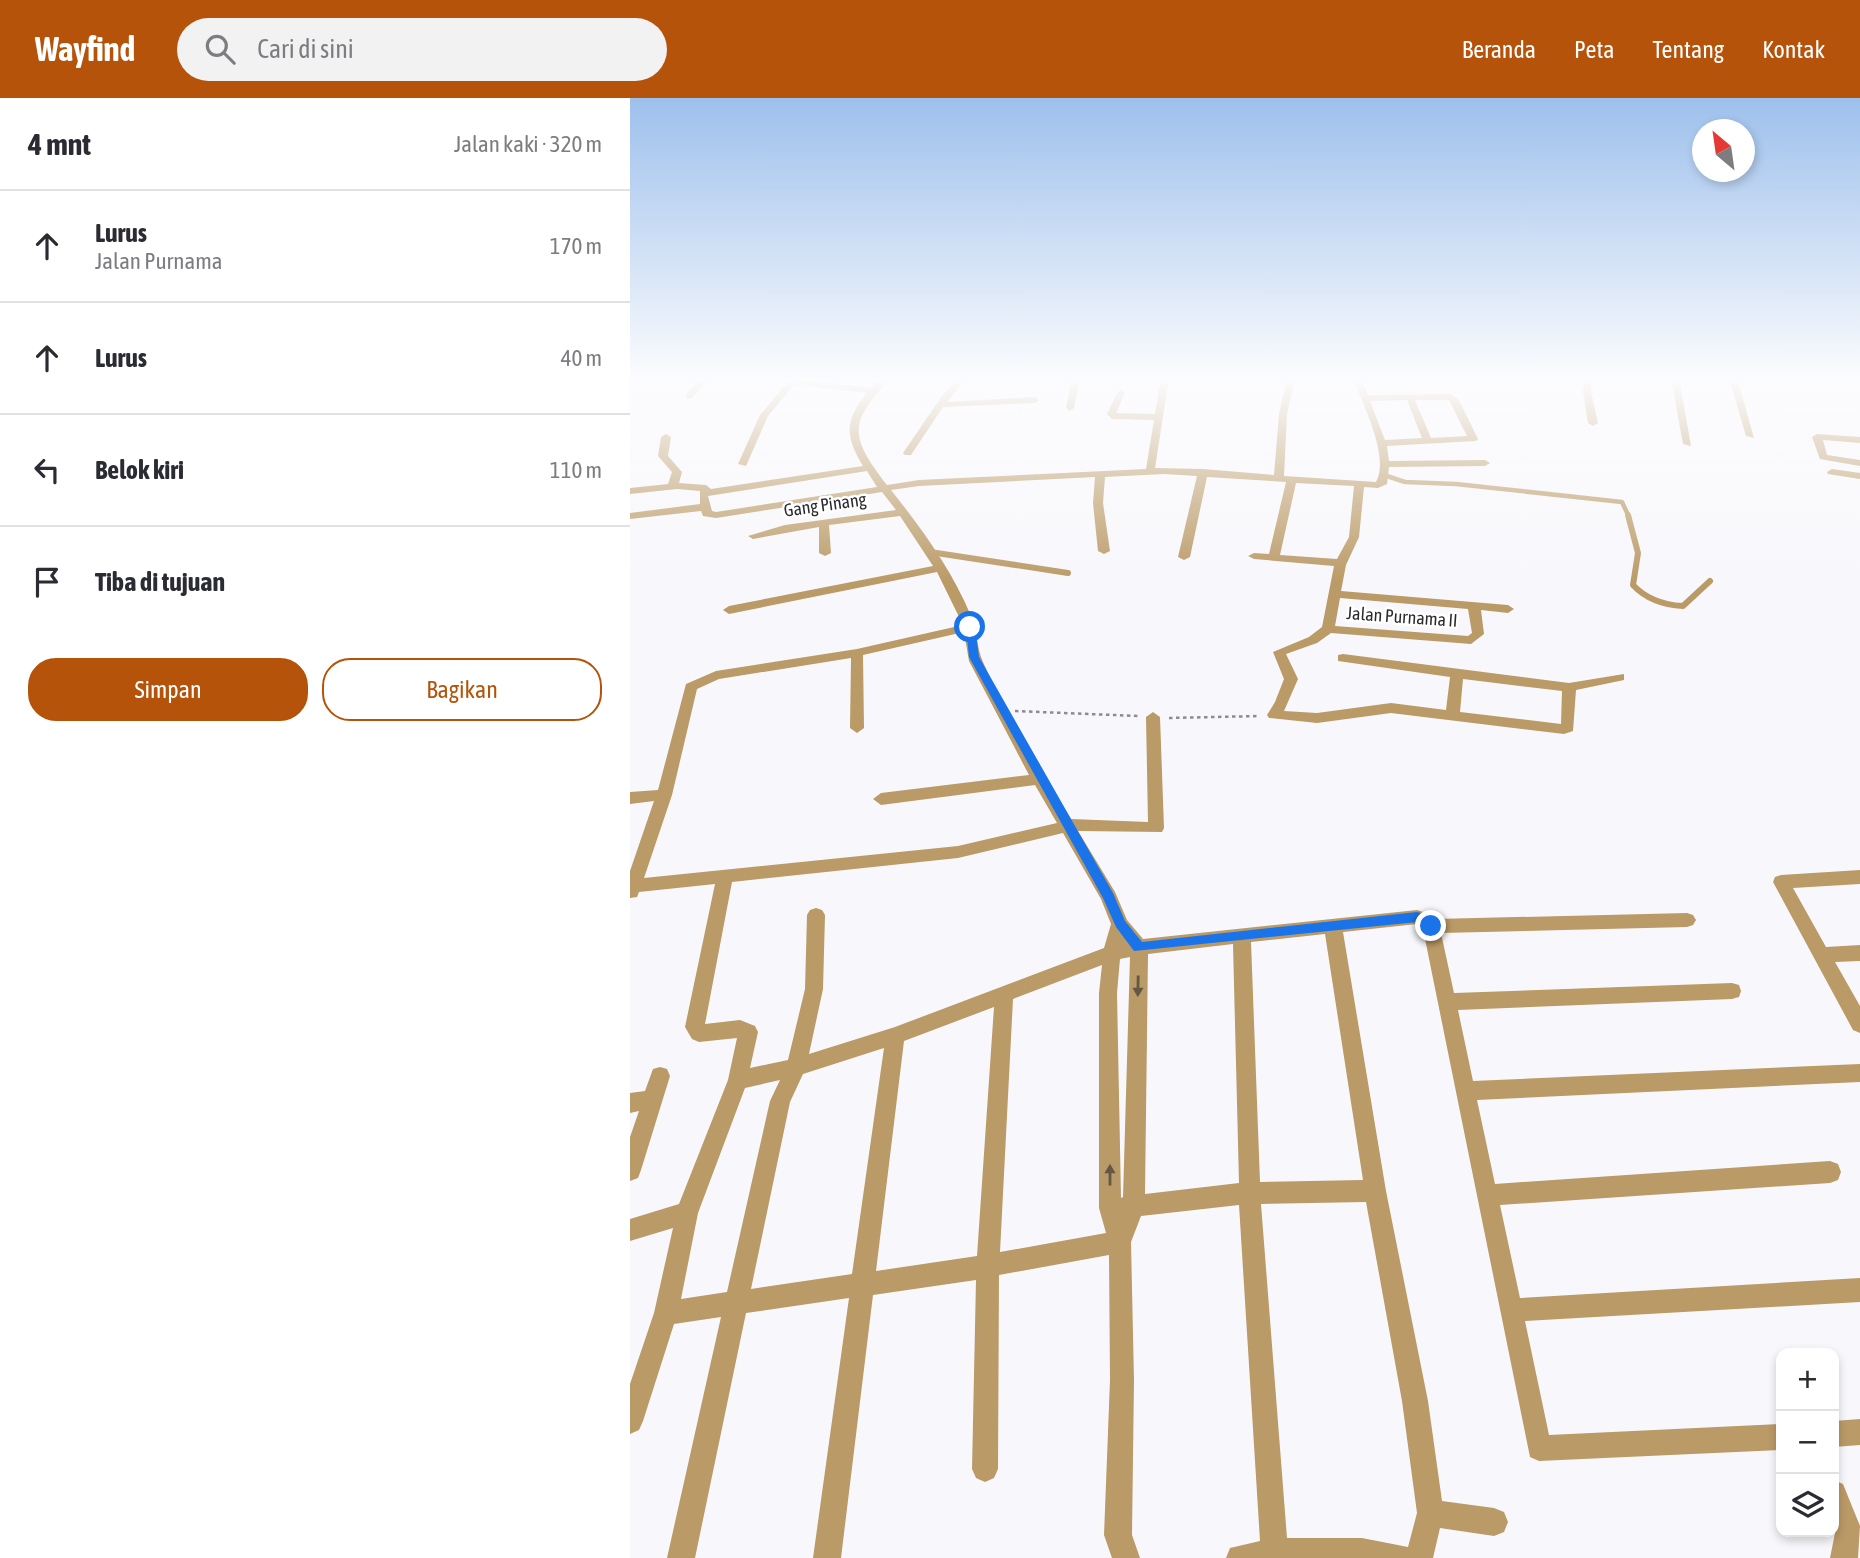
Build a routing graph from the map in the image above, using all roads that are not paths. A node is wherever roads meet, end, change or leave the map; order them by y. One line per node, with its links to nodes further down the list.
1 (665, 446): 23 (street)
2 (751, 446): 12 (street)
3 (861, 446): 13 (street)
4 (913, 446): 9 (street)
5 (1155, 446): 15 (street)
6 (1281, 446): 20 (street)
7 (1381, 446): 14 (street)
8 (1820, 446): 11 (street)
9 (908, 453)
10 (1485, 463): 14 (street)
11 (1860, 463)
12 (743, 464)
13 (869, 468): 24 (street); 26 (street)
14 (1383, 470): 22 (street); 41 (lane)
15 (1150, 472): 16 (street); 18 (street)
16 (1203, 472): 20 (street); 36 (street)
17 (1832, 472): 19 (street)
18 (1100, 475): 24 (street); 33 (street)
19 (1860, 476)
20 (1279, 479): 21 (street)
21 (1292, 480): 22 (street); 37 (street)
22 (1359, 484): 38 (street, Jalan Purnama II)
23 (674, 487): 25 (street); 26 (street)
24 (884, 488): 27 (street); 28 (street)
25 (630, 491)
26 (706, 493): 27 (street)
27 (705, 508): 29 (street)
28 (903, 512): 30 (street, Gang Pinang); 32 (street)
29 (630, 516)
30 (824, 524): 31 (street, Gang Pinang); 34 (street)
31 (753, 536)
32 (930, 551): 39 (street); 40 (lane)
33 (1104, 551)
34 (825, 553)
35 (1254, 556): 37 (street)
36 (1184, 557)
37 (1274, 557): 38 (street)
38 (1341, 563): 42 (street, Jalan Purnama II)
39 (939, 568): 45 (street); 46 (street)
40 (1068, 573)
41 (1710, 581)
42 (1335, 594): 43 (street, Jalan Purnama II); 47 (street, Jalan Purnama II)
43 (1474, 606): 44 (street, Jalan Purnama II); 47 (street, Jalan Purnama II)
44 (1508, 609)
45 (729, 610)
46 (970, 627): 48 (street); 56 (street)
47 (1328, 629): 53 (street)
48 (857, 653): 55 (street); 57 (street)
49 (1343, 658): 50 (street)
50 (1457, 674): 52 (street); 53 (street)
51 (1619, 677): 52 (street)
52 (1569, 687): 53 (street)
53 (1453, 714)
54 (1153, 717): 60 (street)
55 (857, 728)
56 (1040, 779): 59 (street); 60 (street)
57 (664, 795): 58 (street); 63 (street)
58 (630, 798)
59 (881, 799)
60 (1066, 825): 61 (street); 66 (street)
61 (725, 876): 63 (street); 82 (street)
62 (1860, 877): 73 (street)
63 (632, 890)
64 (816, 915): 79 (street)
65 (1686, 920): 67 (street)
66 (1120, 924): 70 (street); 71 (street)
67 (1431, 926): 68 (street); 76 (street)
68 (1332, 927): 69 (street); 88 (street)
69 (1242, 937): 70 (street); 89 (street)
70 (1139, 947): 71 (street); 91 (street, one-way to 91)
71 (1112, 953): 75 (street); 92 (street, one-way to 71)
72 (1860, 953): 73 (street)
73 (1820, 955): 77 (street)
74 (1732, 990): 76 (street)
75 (1004, 995): 78 (street); 96 (street)
76 (1446, 1002): 83 (street)
77 (1860, 1024)
78 (895, 1036): 79 (street); 97 (street)
79 (796, 1068): 82 (street); 99 (street)
80 (1860, 1073): 83 (street)
81 (660, 1076): 84 (street)
82 (738, 1080): 93 (street)
83 (1464, 1091): 90 (street)
84 (653, 1099): 85 (street); 86 (street)
85 (630, 1103)
86 (630, 1170)
87 (1830, 1172): 90 (street)
88 (1375, 1191): 89 (street); 108 (street)
89 (1250, 1192): 91 (street); 110 (street)
90 (1486, 1195): 100 (street)
91 (1134, 1206): 92 (street); 95 (street)
92 (1111, 1209): 95 (street)
93 (687, 1213): 94 (street); 101 (street)
94 (630, 1230)
95 (1120, 1242): 96 (street); 113 (street)
96 (988, 1266): 97 (street); 106 (street)
97 (862, 1285): 99 (street); 112 (street)
98 (1860, 1290): 100 (street)
99 (736, 1302): 101 (street); 111 (street)
100 (1510, 1310): 105 (street)
101 (666, 1313): 102 (street)
102 (630, 1421)
103 (1860, 1432): 104 (street)
104 (1839, 1434)
105 (1776, 1437)
106 (985, 1469)
107 (1839, 1506): 117 (street)
108 (1430, 1513): 109 (street); 116 (street)
109 (1494, 1522)
110 (1274, 1552): 114 (street); 115 (street)
111 (681, 1558)
112 (827, 1558)
113 (1126, 1558)
114 (1240, 1558)
115 (1402, 1558)
116 (1419, 1558)
117 (1844, 1558)

